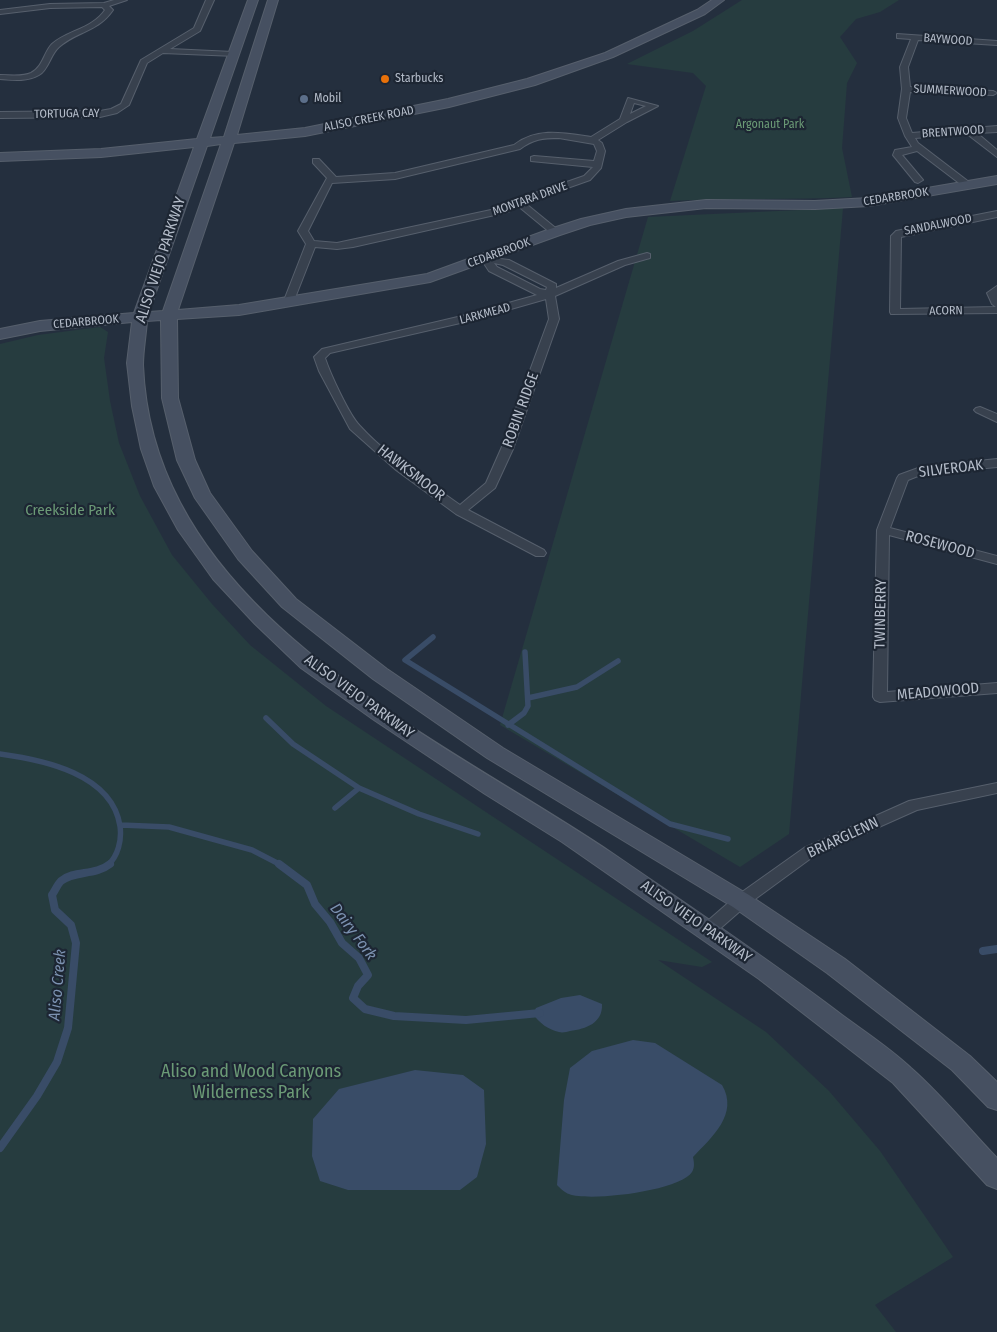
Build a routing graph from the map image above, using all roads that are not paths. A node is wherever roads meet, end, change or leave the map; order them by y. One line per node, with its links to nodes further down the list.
1 (123, 0): 6 (street)
2 (210, 0): 12 (street, TORTUGA CAY)
3 (253, 0): 8 (main road, ALISO VIEJO PARKWAY)
4 (273, 0): 14 (main road, ALISO VIEJO PARKWAY)
5 (718, 0): 23 (main road, ALISO CREEK ROAD)
6 (104, 6): 7 (street); 15 (street)
7 (0, 12)
8 (241, 33): 13 (main road, ALISO VIEJO PARKWAY); 14 (main road)
9 (900, 36): 10 (street, BAYWOOD)
10 (915, 37): 11 (street, BAYWOOD); 16 (street)
11 (997, 43)
12 (161, 51): 13 (street); 18 (street, TORTUGA CAY)
13 (233, 54): 25 (main road, ALISO VIEJO PARKWAY)
14 (250, 69): 23 (main road, ALISO VIEJO PARKWAY)
15 (0, 77)
16 (906, 89): 17 (street, SUMMERWOOD); 22 (street)
17 (993, 93)
18 (0, 115)
19 (624, 120): 24 (street)
20 (997, 129): 21 (street, BRENTWOOD)
21 (969, 131): 22 (street, BRENTWOOD); 27 (street)
22 (909, 136): 26 (street)
23 (229, 140): 25 (main road, ALISO CREEK ROAD); 50 (main road, ALISO VIEJO PARKWAY)
24 (592, 140): 31 (street); 32 (street)
25 (201, 143): 28 (main road, ALISO CREEK ROAD); 51 (main road, ALISO VIEJO PARKWAY)
26 (920, 148): 33 (street); 35 (street)
27 (997, 154)
28 (0, 157)
29 (534, 159): 31 (street)
30 (316, 161): 32 (street)
31 (598, 164): 36 (street, MONTARA DRIVE)
32 (333, 180): 39 (street)
33 (918, 180)
34 (997, 180): 35 (main road, CEDARBROOK)
35 (966, 184): 38 (main road, CEDARBROOK)
36 (518, 202): 38 (street); 39 (street, MONTARA DRIVE)
37 (997, 214): 49 (street, SANDALWOOD)
38 (555, 232): 41 (main road, CEDARBROOK)
39 (311, 244): 46 (street)
40 (646, 256): 45 (street, LARKMEAD)
41 (486, 259): 42 (street, ROBIN RIDGE); 43 (street); 46 (main road, CEDARBROOK)
42 (539, 279): 43 (street); 45 (street, ROBIN RIDGE)
43 (524, 286): 45 (street)
44 (997, 289): 47 (street)
45 (550, 294): 53 (street, LARKMEAD); 57 (street, ROBIN RIDGE)
46 (288, 303): 50 (main road, CEDARBROOK)
47 (997, 304)
48 (997, 310): 49 (street, ACORN)
49 (895, 312)
50 (168, 315): 51 (main road, CEDARBROOK); 64 (main road, ALISO VIEJO PARKWAY)
51 (140, 317): 52 (main road, CEDARBROOK); 65 (main road, ALISO VIEJO PARKWAY)
52 (0, 334)
53 (319, 357): 57 (street, HAWKSMOOR)
54 (980, 410): 55 (street)
55 (997, 419)
56 (997, 463): 58 (street, SILVEROAK)
57 (460, 511): 59 (street, HAWKSMOOR)
58 (883, 530): 60 (street, ROSEWOOD); 62 (street, TWINBERRY)
59 (540, 553)
60 (997, 560)
61 (997, 688): 62 (street, MEADOWOOD)
62 (880, 697)
63 (997, 788): 64 (street, BRIARGLENN)
64 (741, 901): 65 (street, BRIARGLENN); 66 (main road, ALISO VIEJO PARKWAY)
65 (709, 930): 67 (main road, ALISO VIEJO PARKWAY)
66 (997, 1099)
67 (997, 1177)

